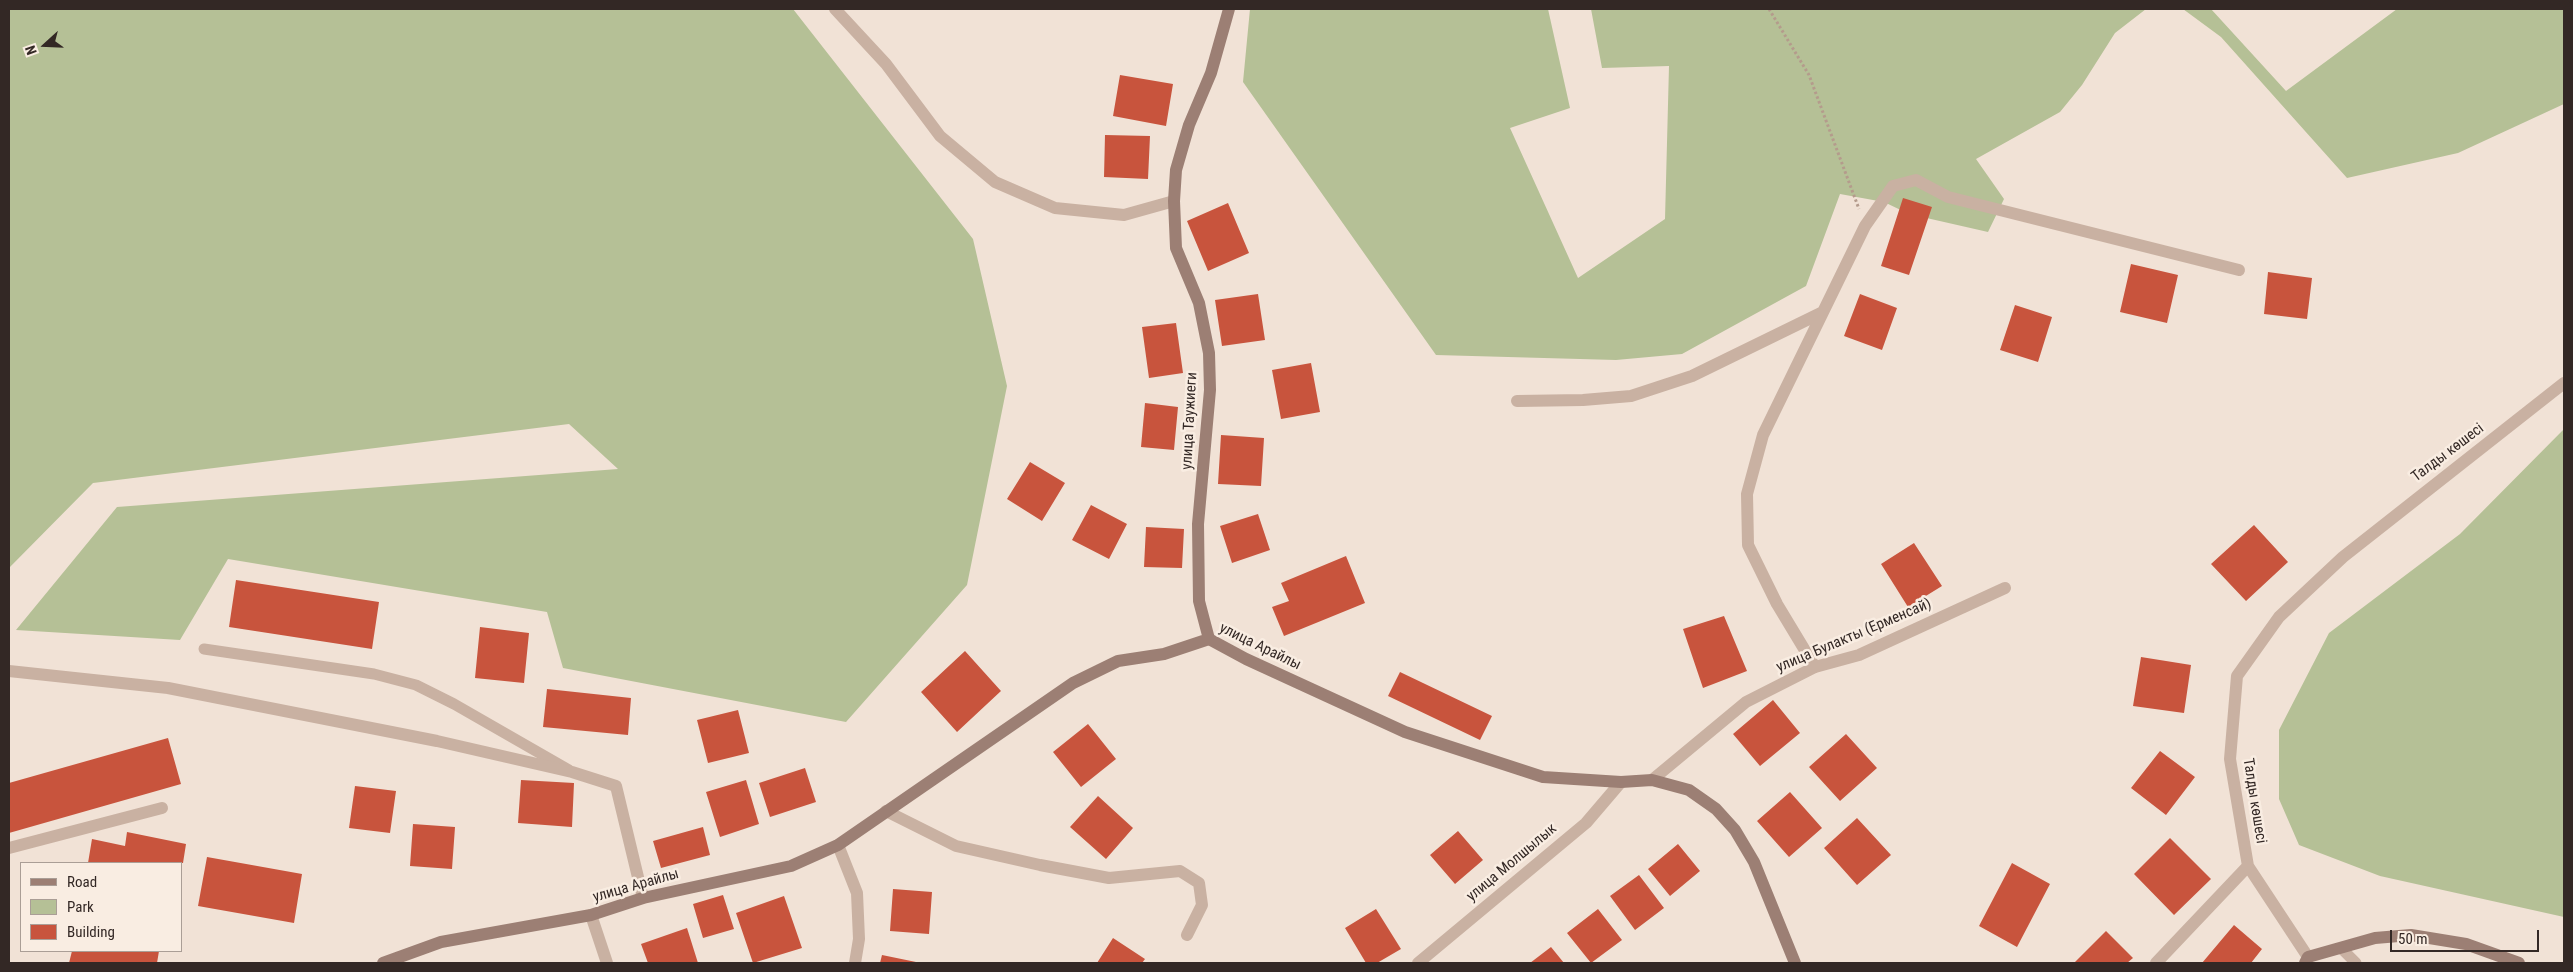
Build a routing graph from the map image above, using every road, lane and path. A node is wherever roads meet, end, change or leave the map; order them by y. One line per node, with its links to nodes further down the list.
1 (835, 9): 4 (street)
2 (1229, 9): 4 (street, улица Таужиеги)
3 (1769, 9): 5 (path)
4 (1174, 201): 11 (street, улица Таужиеги)
5 (1865, 226): 6 (street); 7 (street)
6 (2239, 270)
7 (1821, 313): 9 (street); 13 (street)
8 (2564, 384): 22 (street, Талды көшесі)
9 (1517, 401)
10 (2005, 588): 13 (street, улица Булакты (Ерменсай))
11 (1209, 639): 17 (street, улица Арайлы); 19 (street, улица Арайлы)
12 (204, 649): 15 (lane)
13 (1815, 667): 16 (street, улица Булакты (Ерменсай))
14 (9, 671): 15 (street)
15 (572, 772): 23 (street)
16 (1652, 780): 17 (street, улица Арайлы); 32 (street, улица Арайлы)
17 (1621, 782): 31 (street, улица Молшылык)
18 (162, 808): 21 (street)
19 (886, 811): 20 (street, улица Арайлы); 25 (street)
20 (838, 845): 23 (street, улица Арайлы); 30 (street)
21 (9, 848)
22 (2248, 866): 27 (street, Талды көшесі); 33 (street)
23 (643, 898): 24 (street, улица Арайлы)
24 (592, 915): 28 (street, улица Арайлы); 29 (street)
25 (1187, 935)
26 (2342, 949): 27 (street, Талды көшесі); 34 (lane); 35 (street, Талды көшесі)
27 (2307, 960)
28 (383, 963)
29 (607, 963)
30 (855, 963)
31 (1418, 963)
32 (1795, 963)
33 (2156, 963)
34 (2356, 963)
35 (2519, 963)

